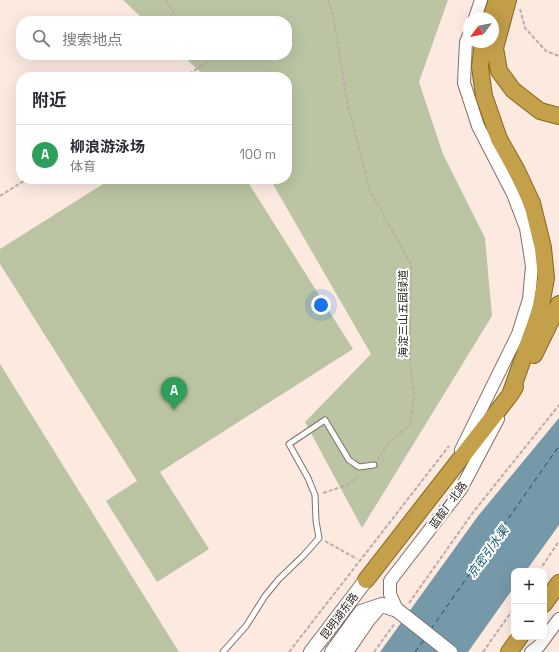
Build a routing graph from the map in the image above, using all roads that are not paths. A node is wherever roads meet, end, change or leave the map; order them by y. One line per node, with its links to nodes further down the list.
1 (481, 0): 4 (street)
2 (497, 0): 5 (highway)
3 (514, 2): 8 (highway)
4 (477, 12)
5 (493, 12)
6 (466, 48): 12 (street)
7 (482, 48): 10 (highway)
8 (559, 116)
9 (559, 304): 10 (highway, 蓝靛厂北路)
10 (510, 395): 12 (highway, 蓝靛厂北路); 17 (street, 蓝靛厂北路)
11 (374, 464): 20 (lane)
12 (448, 476): 13 (highway, 蓝靛厂北路)
13 (366, 580): 21 (main road, 昆明湖东路)
14 (559, 583): 15 (highway)
15 (547, 600)
16 (382, 605): 17 (main road); 22 (main road, 昆明湖东路); 23 (street)
17 (396, 616): 24 (main road, bridge)
18 (559, 619): 26 (street)
19 (518, 640): 25 (highway)
20 (223, 652)
21 (311, 652)
22 (332, 652)
23 (347, 652)
24 (450, 652)
25 (509, 652)
26 (531, 652)

